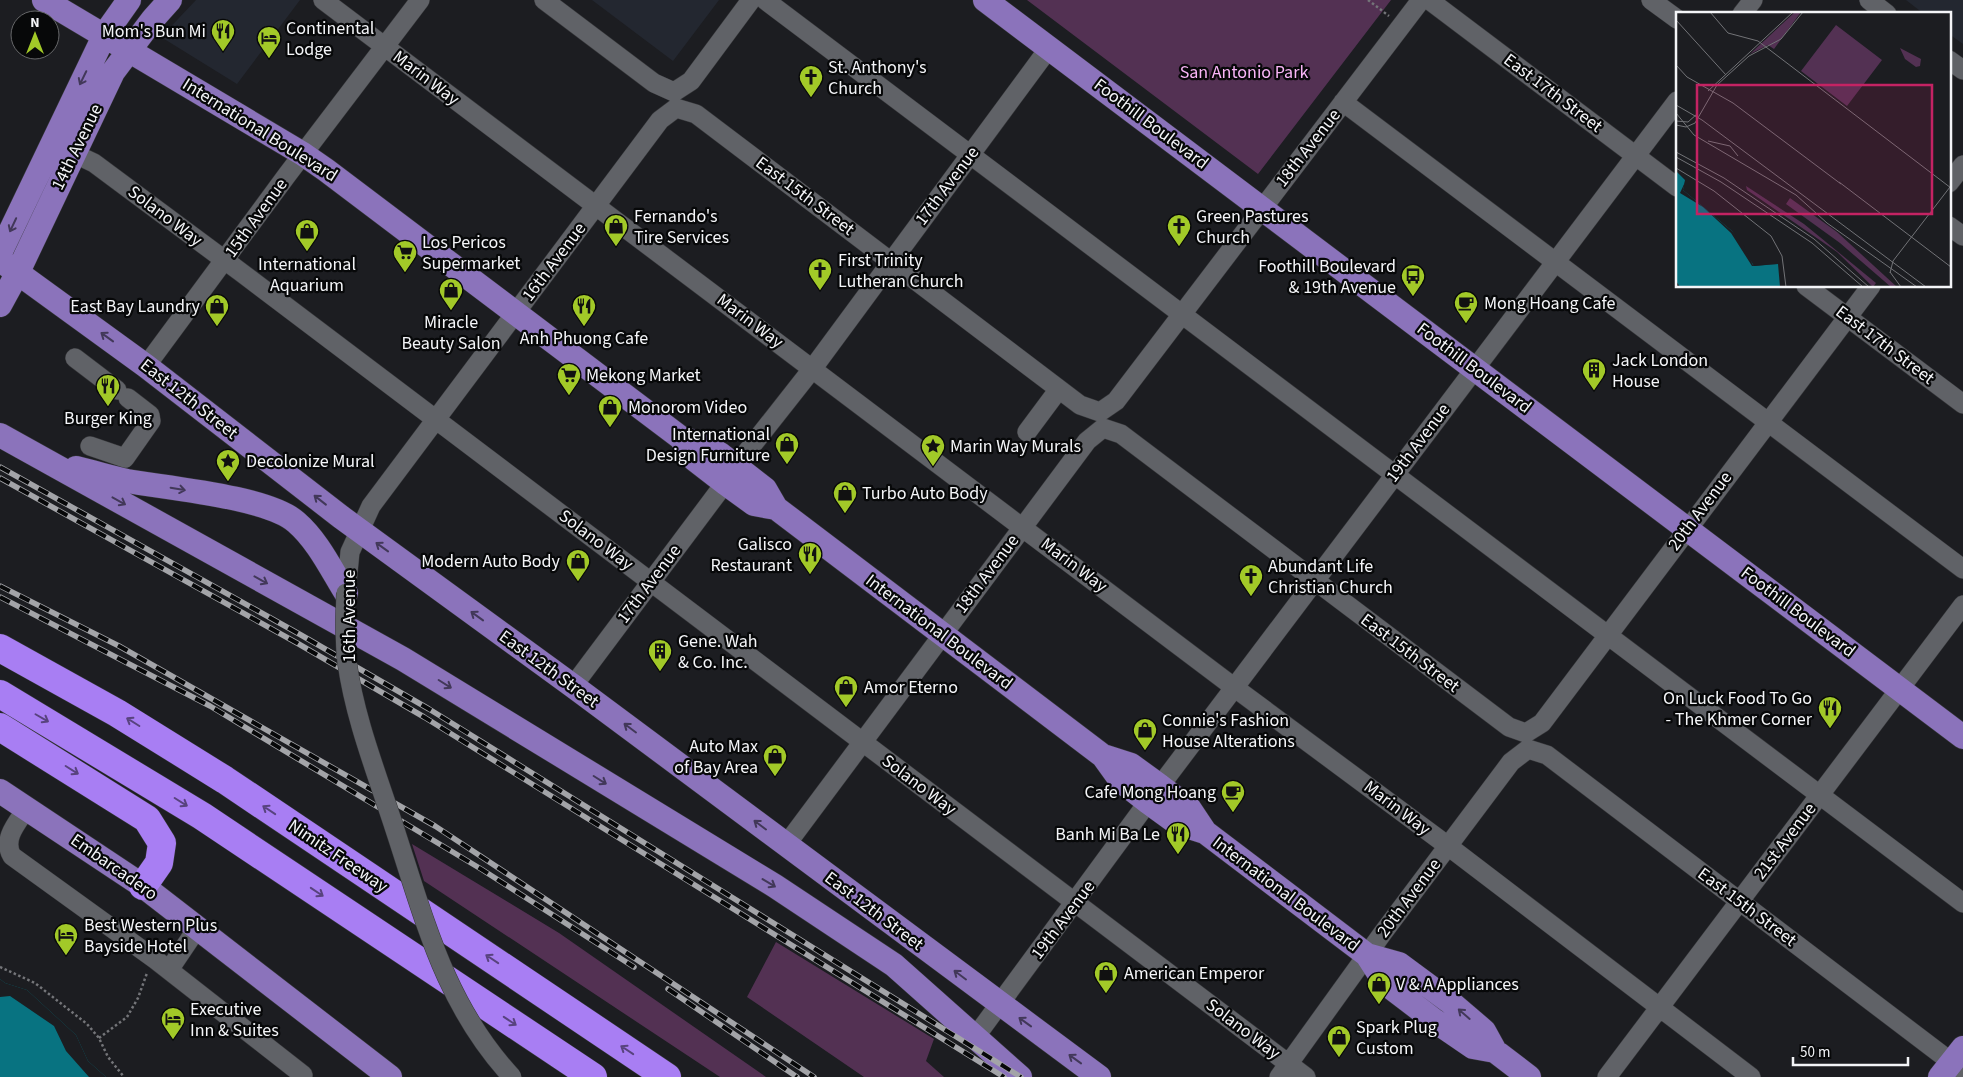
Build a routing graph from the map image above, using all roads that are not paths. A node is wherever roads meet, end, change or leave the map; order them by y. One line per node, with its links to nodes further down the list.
1 (44, 0): 18 (main road, International Boulevard)
2 (129, 0): 18 (main road, 14th Avenue)
3 (170, 0): 21 (main road, 14th Avenue)
4 (323, 0): 19 (street, Marin Way)
5 (420, 0): 19 (street, 15th Avenue)
6 (544, 0): 24 (street, East 15th Street)
7 (751, 0): 24 (street, 16th Avenue)
8 (765, 0): 29 (street)
9 (985, 0): 20 (main road, Foothill Boulevard)
10 (1421, 0): 25 (street, 18th Avenue)
11 (1429, 0): 30 (street, East 17th Street)
12 (1651, 0): 17 (street)
13 (1753, 0): 15 (street)
14 (1869, 0): 16 (street)
15 (1744, 12)
16 (1885, 12)
17 (1676, 18)
18 (104, 34): 21 (main road, International Boulevard); 38 (main road, 14th Avenue, one-way to 38)
19 (385, 47): 28 (street, 15th Avenue); 34 (street, Marin Way)
20 (1049, 48): 29 (street, 17th Avenue); 35 (main road, Foothill Boulevard)
21 (129, 50): 27 (main road, 14th Avenue); 28 (main road, International Boulevard)
22 (1950, 61): 23 (street)
23 (1963, 70)
24 (675, 100): 34 (street, 16th Avenue); 40 (street, East 15th Street)
25 (1343, 102): 35 (street, 18th Avenue); 41 (street)
26 (1676, 102): 30 (street, 19th Avenue)
27 (74, 154): 39 (street, Solano Way); 42 (main road, 14th Avenue)
28 (303, 154): 39 (street, 15th Avenue); 46 (main road, International Boulevard)
29 (970, 155): 40 (street, 17th Avenue); 47 (street)
30 (1636, 155): 33 (street, East 17th Street); 41 (street, 19th Avenue)
31 (1963, 165): 32 (street)
32 (1950, 182)
33 (1676, 186)
34 (597, 206): 46 (street, 16th Avenue); 51 (street, Marin Way)
35 (1262, 208): 47 (street, 18th Avenue); 52 (main road, Foothill Boulevard)
36 (1950, 227): 37 (street)
37 (1963, 236)
38 (0, 253)
39 (225, 261): 50 (street, 15th Avenue); 55 (street, Solano Way)
40 (890, 261): 51 (street, 17th Avenue); 53 (street, East 15th Street)
41 (1556, 263): 52 (street, 19th Avenue); 57 (street)
42 (9, 266): 45 (main road, 14th Avenue); 50 (main road, East 12th Street, one-way to 42)
43 (1809, 288): 48 (street, East 17th Street)
44 (1870, 288): 48 (street, 20th Avenue)
45 (0, 305)
46 (517, 312): 55 (street, 16th Avenue); 62 (main road, International Boulevard)
47 (1182, 315): 56 (street, 18th Avenue); 63 (street)
48 (1847, 318): 54 (street, East 17th Street); 57 (street, 20th Avenue)
49 (75, 358): 60 (street)
50 (146, 366): 66 (main road, East 12th Street, one-way to 50)
51 (813, 368): 62 (street, 17th Avenue); 64 (street, Marin Way)
52 (1474, 368): 63 (street, 19th Avenue); 65 (main road, Foothill Boulevard)
53 (1059, 389): 56 (street, East 15th Street); 58 (street)
54 (1963, 404)
55 (437, 420): 66 (street, 16th Avenue); 69 (street, Solano Way)
56 (1102, 420): 64 (street, 18th Avenue); 70 (street, East 15th Street)
57 (1767, 423): 65 (street, 20th Avenue); 67 (street)
58 (1027, 432)
59 (0, 435): 61 (main road, East 12th Street)
60 (90, 446)
61 (45, 460): 68 (main road, one-way to 68); 98 (main road, East 12th Street, one-way to 98)
62 (730, 475): 69 (street, 17th Avenue); 73 (main road, International Boulevard)
63 (1393, 476): 70 (street, 19th Avenue); 72 (street)
64 (1023, 526): 73 (street, 18th Avenue); 76 (street, Marin Way)
65 (1687, 528): 72 (street, 20th Avenue); 77 (main road, Foothill Boulevard)
66 (359, 529): 68 (street, 16th Avenue); 75 (main road, East 12th Street, one-way to 66)
67 (1963, 569)
68 (342, 582): 103 (street, 16th Avenue, bridge)
69 (652, 582): 75 (street, 17th Avenue); 82 (street, Solano Way)
70 (1315, 582): 76 (street, 19th Avenue); 81 (street, East 15th Street)
71 (1963, 605): 77 (street, 21st Avenue)
72 (1608, 634): 81 (street, 20th Avenue); 85 (street)
73 (942, 635): 82 (street, 18th Avenue); 84 (main road, International Boulevard)
74 (0, 648): 105 (highway, Nimitz Freeway, one-way to 74)
75 (573, 686): 87 (main road, East 12th Street, one-way to 75)
76 (1235, 688): 84 (street, 19th Avenue); 88 (street, Marin Way)
77 (1900, 689): 80 (main road, Foothill Boulevard); 85 (street, 21st Avenue)
78 (0, 694): 104 (highway, one-way to 104)
79 (0, 727): 89 (highway, one-way to 89)
80 (1963, 737)
81 (1527, 741): 88 (street, 20th Avenue); 91 (street, East 15th Street)
82 (863, 742): 87 (street, 18th Avenue); 90 (street, Solano Way)
83 (0, 791): 86 (main road, Embarcadero)
84 (1154, 794): 90 (street, 19th Avenue); 94 (main road, International Boulevard)
85 (1820, 795): 91 (street, 21st Avenue); 92 (street)
86 (27, 808): 89 (main road, Embarcadero); 95 (street)
87 (786, 845): 96 (main road, East 12th Street, one-way to 87)
88 (1448, 846): 94 (street, 20th Avenue); 97 (street, Marin Way)
89 (143, 886): 93 (main road, Embarcadero)
90 (1077, 902): 96 (street, 19th Avenue); 100 (street, Solano Way)
91 (1740, 902): 97 (street, 21st Avenue); 99 (street, East 15th Street)
92 (1963, 903)
93 (198, 927): 95 (street); 102 (main road, Embarcadero)
94 (1367, 955): 100 (street, 20th Avenue); 109 (main road, International Boulevard)
95 (162, 965): 101 (street)
96 (999, 1004): 98 (street, 19th Avenue); 107 (main road, East 12th Street, one-way to 96)
97 (1659, 1008): 110 (street, 21st Avenue); 111 (street, Marin Way)
98 (976, 1036): 106 (main road, East 12th Street)
99 (1954, 1064)
100 (1284, 1070): 108 (street, Solano Way)
101 (303, 1076)
102 (390, 1077)
103 (512, 1077)
104 (593, 1077)
105 (667, 1077)
106 (1020, 1077)
107 (1099, 1077)
108 (1306, 1077)
109 (1530, 1077)
110 (1606, 1077)
111 (1751, 1077)

